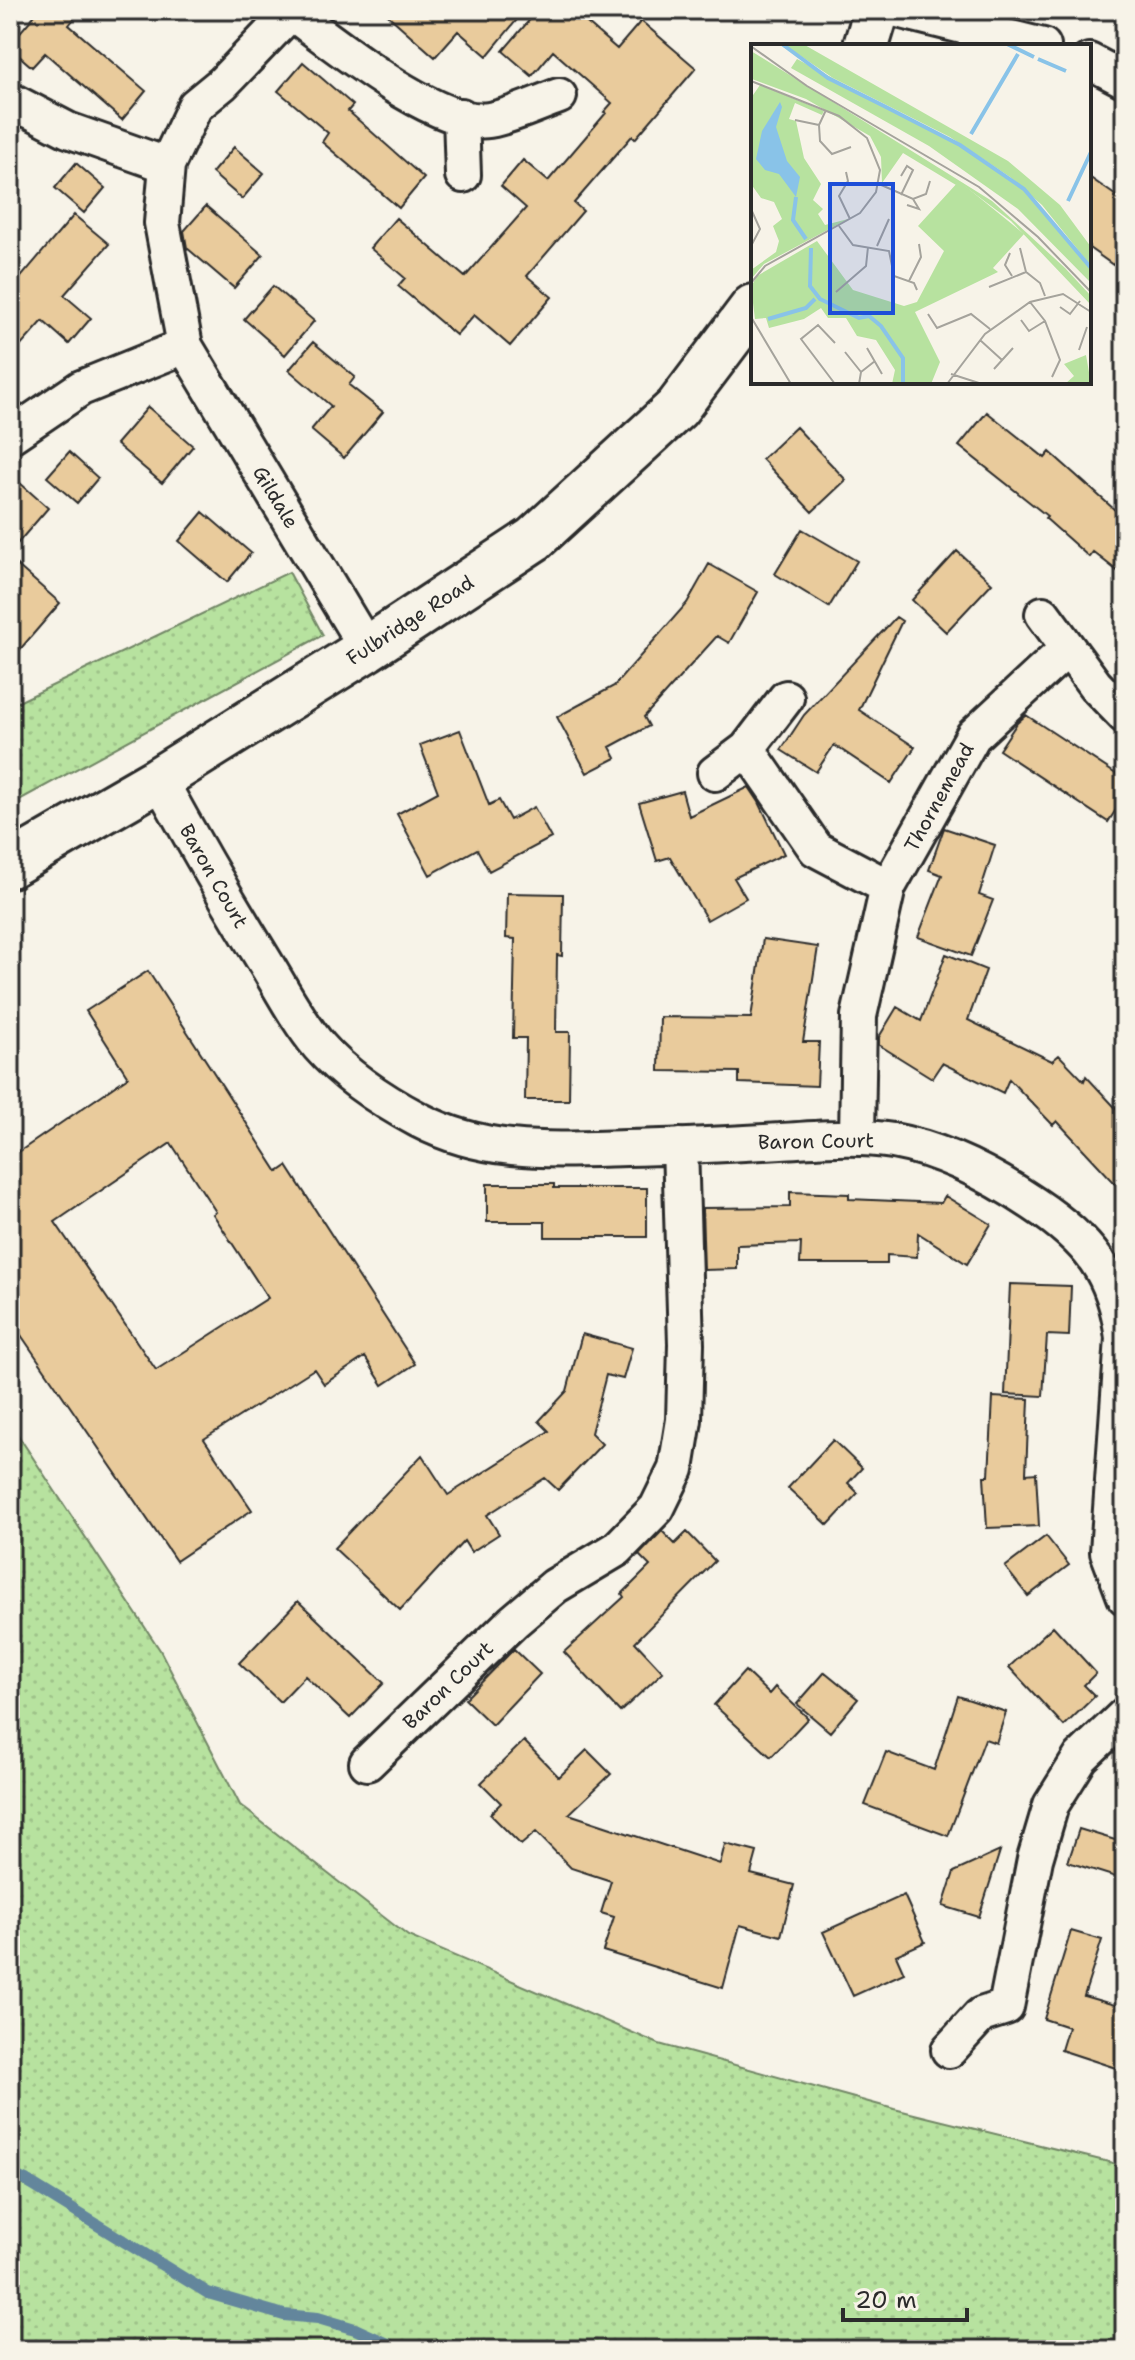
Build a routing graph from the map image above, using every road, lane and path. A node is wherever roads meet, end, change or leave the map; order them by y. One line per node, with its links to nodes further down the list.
1 (877, 10): 4 (street)
2 (898, 10): 5 (street)
3 (293, 11): 10 (street, Gildale); 11 (street, Gildale)
4 (867, 44)
5 (1035, 44)
6 (1091, 62): 7 (street)
7 (1125, 80)
8 (559, 96): 10 (street, Gildale)
9 (10, 100): 11 (street)
10 (461, 116): 12 (street)
11 (167, 165): 14 (street, Gildale)
12 (463, 175)
13 (751, 310): 18 (street, Fulbridge Road)
14 (185, 346): 15 (street); 18 (street, Gildale)
15 (10, 436)
16 (1043, 614): 17 (street)
17 (1068, 648): 20 (street); 25 (street, Thornemead)
18 (367, 649): 23 (street, Fulbridge Road)
19 (786, 698): 21 (street)
20 (1125, 716)
21 (747, 749): 22 (street); 25 (street)
22 (715, 773)
23 (159, 779): 24 (street, Fulbridge Road); 27 (street, Baron Court)
24 (10, 865)
25 (888, 887): 26 (street, Thornemead)
26 (857, 1137): 27 (street, Baron Court); 28 (street, Baron Court)
27 (680, 1146): 30 (street, Baron Court)
28 (1125, 1597)
29 (1125, 1715): 31 (street)
30 (367, 1763)
31 (949, 2050)

